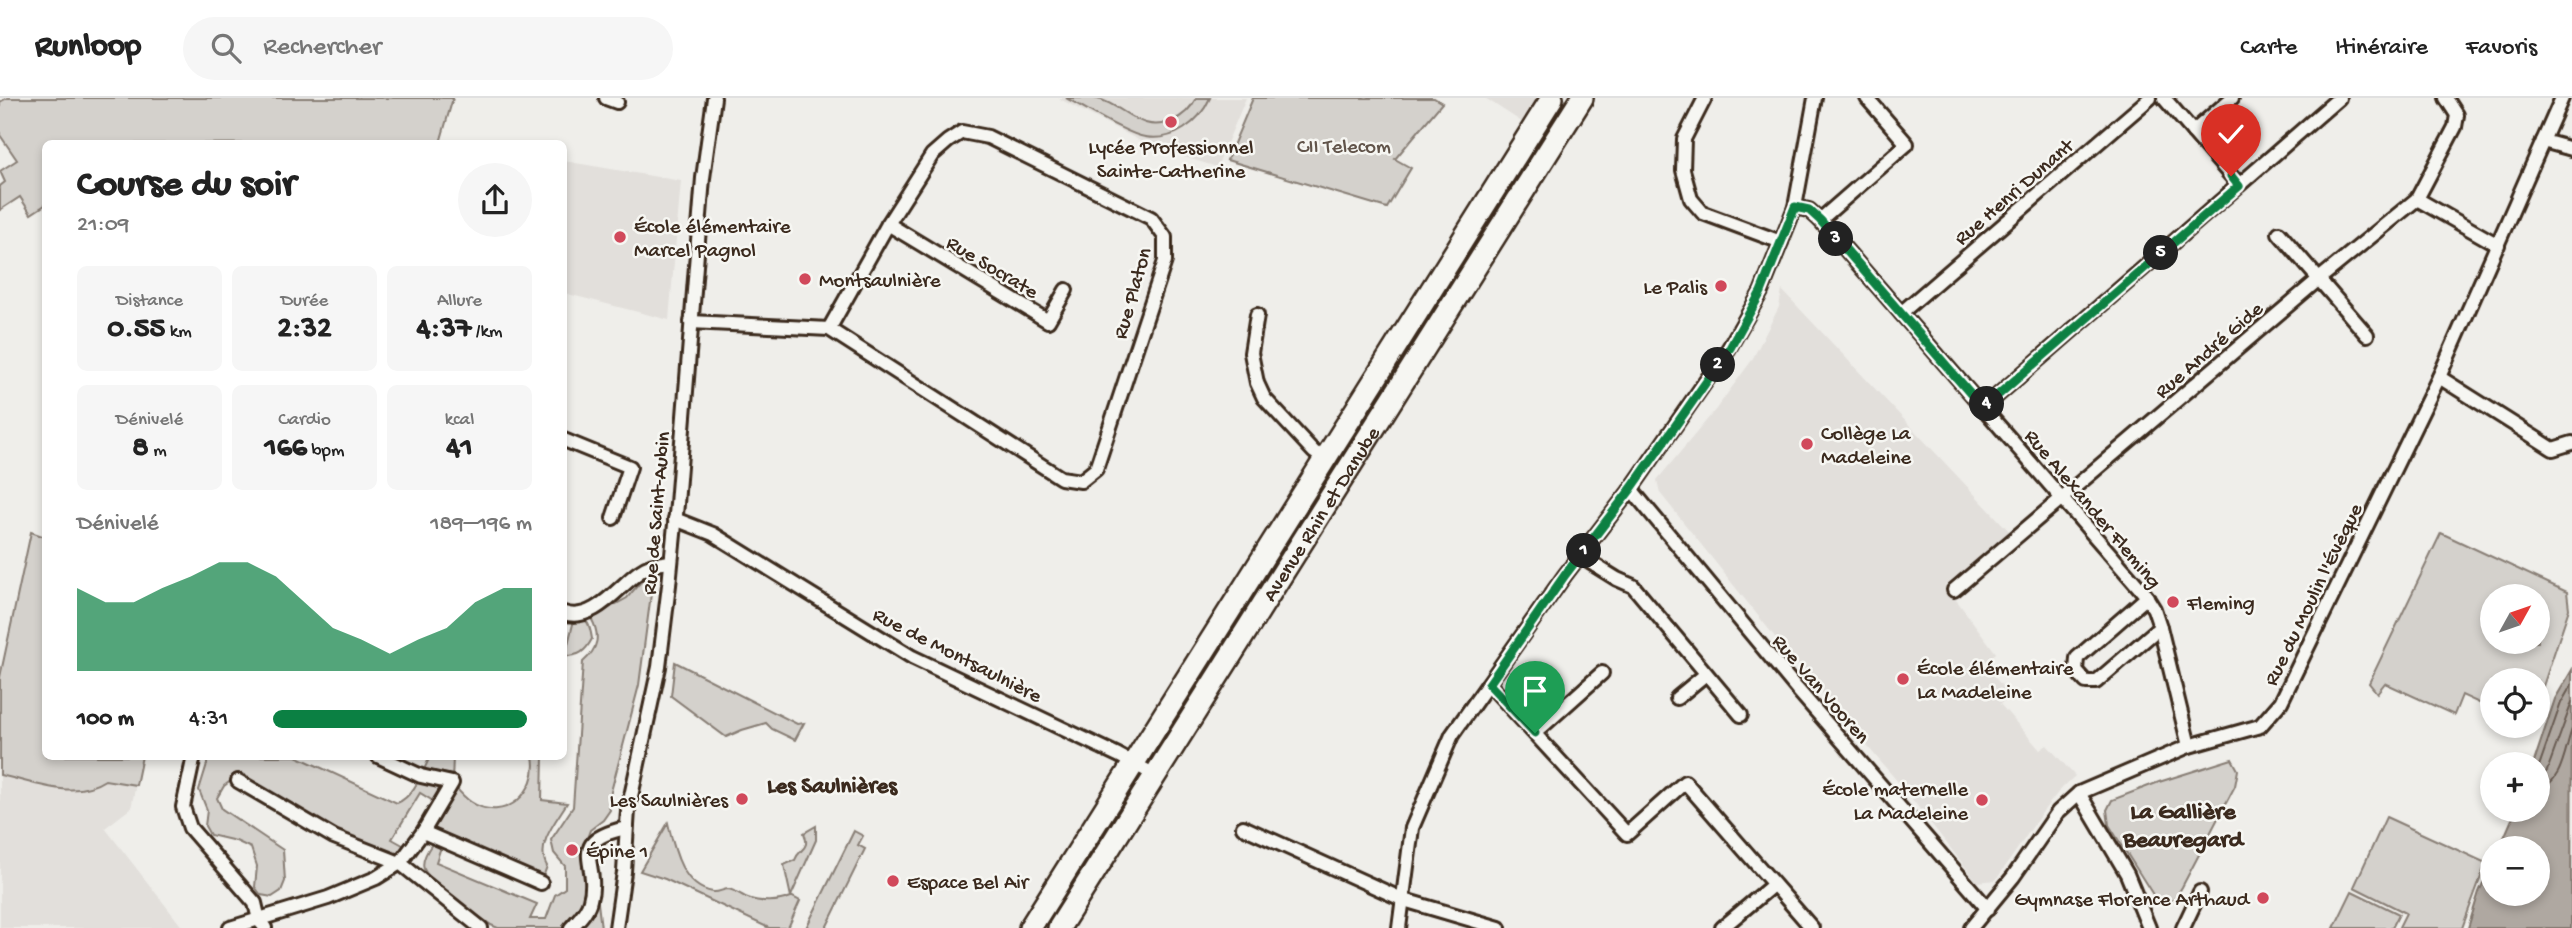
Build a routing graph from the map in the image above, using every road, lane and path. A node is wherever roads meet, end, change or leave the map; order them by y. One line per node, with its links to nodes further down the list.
1 (714, 98): 28 (street, Rue de Saint-Aubin)
2 (1552, 98): 35 (main road, Avenue Rhin et Danube)
3 (1582, 98): 56 (main road, Avenue Rhin et Danube)
4 (1706, 98): 22 (street)
5 (1815, 98): 18 (street)
6 (1867, 98): 19 (street)
7 (2150, 98): 26 (street, Rue Henri Dunant)
8 (2164, 98): 13 (street)
9 (2232, 98): 13 (street)
10 (2339, 98): 16 (street)
11 (2446, 98): 17 (street)
12 (2562, 98): 14 (street, Rue du Moulin l'Évêque)
13 (2193, 132): 16 (street)
14 (2543, 141): 15 (street); 23 (street, Rue du Moulin l'Évêque)
15 (2572, 149)
16 (2239, 186): 32 (street)
17 (2417, 199): 23 (street); 24 (street, Rue André Gide)
18 (1795, 207): 19 (street, Rue Alexander Fleming); 22 (street)
19 (1820, 220): 26 (street, Rue Alexander Fleming)
20 (888, 224): 25 (street, Rue Socrate); 29 (street, Rue Platon); 29 (street, Rue Platon)
21 (2279, 233): 24 (street)
22 (1781, 242): 36 (street)
23 (2498, 245): 31 (street, Rue du Moulin l'Évêque)
24 (2319, 279): 30 (street); 37 (street, Rue André Gide)
25 (1066, 290)
26 (1901, 313): 32 (street, Rue Alexander Fleming)
27 (1257, 315): 35 (street)
28 (691, 322): 29 (street, Rue Platon); 39 (street, Rue de Saint-Aubin)
29 (829, 329)
30 (2367, 335)
31 (2439, 377): 34 (street); 52 (street, Rue du Moulin l'Évêque)
32 (1983, 408): 37 (street, Rue Alexander Fleming)
33 (567, 441): 38 (street)
34 (2572, 443)
35 (1325, 459): 55 (main road, Avenue Rhin et Danube)
36 (1631, 489): 40 (street); 67 (street, Rue Van Vooren)
37 (2062, 499): 42 (street, Rue André Gide); 43 (street, Rue Alexander Fleming)
38 (613, 518)
39 (675, 519): 41 (street, Rue de Saint-Aubin); 55 (street, Rue de Montsaulnière)
40 (1580, 556): 47 (street); 48 (street)
41 (670, 562): 44 (street); 60 (street, Rue de Saint-Aubin)
42 (1954, 590)
43 (2147, 597): 45 (street, Rue Alexander Fleming); 45 (street)
44 (567, 614)
45 (2160, 627): 52 (street, Rue Alexander Fleming)
46 (1602, 673): 51 (street)
47 (1706, 674): 49 (street); 50 (street)
48 (1489, 684): 51 (street); 66 (street)
49 (1677, 698)
50 (1741, 715)
51 (1535, 733): 64 (street)
52 (2189, 746): 58 (street, Rue du Moulin l'Évêque)
53 (193, 760): 68 (street)
54 (387, 760): 61 (street)
55 (1134, 763): 56 (street, Rue de Montsaulnière); 73 (main road, Avenue Rhin et Danube)
56 (1155, 775): 74 (main road, Avenue Rhin et Danube)
57 (238, 781): 62 (street)
58 (2080, 793): 67 (street, Rue du Moulin l'Évêque); 80 (street)
59 (1243, 827): 66 (street)
60 (626, 828): 71 (street); 72 (street, Rue de Saint-Aubin)
61 (422, 832): 62 (street); 63 (street)
62 (400, 863): 68 (street); 70 (street)
63 (541, 883)
64 (1773, 885): 77 (street); 78 (street)
65 (2200, 892): 81 (street)
66 (1404, 900): 75 (street); 76 (street)
67 (1988, 909): 79 (street, Rue du Moulin l'Évêque)
68 (262, 924): 69 (street)
69 (230, 928)
70 (481, 928)
71 (571, 928)
72 (616, 928)
73 (1030, 928)
74 (1059, 928)
75 (1399, 928)
76 (1499, 928)
77 (1723, 928)
78 (1812, 928)
79 (1971, 928)
80 (2149, 928)
81 (2183, 928)

